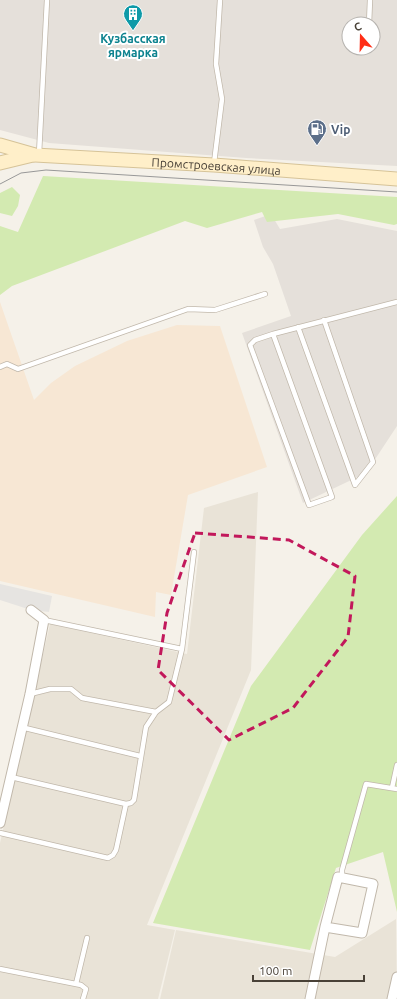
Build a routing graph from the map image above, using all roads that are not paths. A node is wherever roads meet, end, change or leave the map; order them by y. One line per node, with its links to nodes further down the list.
1 (47, 0): 6 (lane)
2 (220, 0): 8 (lane)
3 (370, 0): 4 (lane)
4 (369, 16)
5 (0, 145): 6 (street)
6 (37, 155): 7 (street); 8 (street, Промстроевская улица)
7 (0, 163)
8 (214, 165): 9 (street, Промстроевская улица)
9 (397, 179)
10 (265, 294): 15 (lane)
11 (397, 302): 12 (lane)
12 (324, 320): 13 (lane); 13 (lane)
13 (298, 327): 14 (lane)
14 (274, 334): 14 (lane)
15 (0, 367)
16 (194, 552): 19 (lane)
17 (31, 610): 18 (street)
18 (44, 620): 19 (lane); 20 (street)
19 (182, 649): 21 (lane)
20 (30, 694): 21 (lane); 22 (street)
21 (156, 712): 23 (lane)
22 (21, 727): 23 (lane); 25 (street)
23 (140, 756): 27 (lane)
24 (397, 765): 26 (lane)
25 (11, 777): 27 (lane); 28 (street)
26 (395, 789): 30 (lane)
27 (126, 804): 29 (lane)
28 (0, 823)
29 (0, 833)
30 (342, 878): 31 (street); 31 (street)
31 (325, 928): 37 (street)
32 (87, 938): 35 (lane)
33 (0, 970): 35 (lane)
34 (397, 977): 38 (street)
35 (76, 984): 36 (lane)
36 (83, 999)
37 (310, 999)
38 (392, 999)

